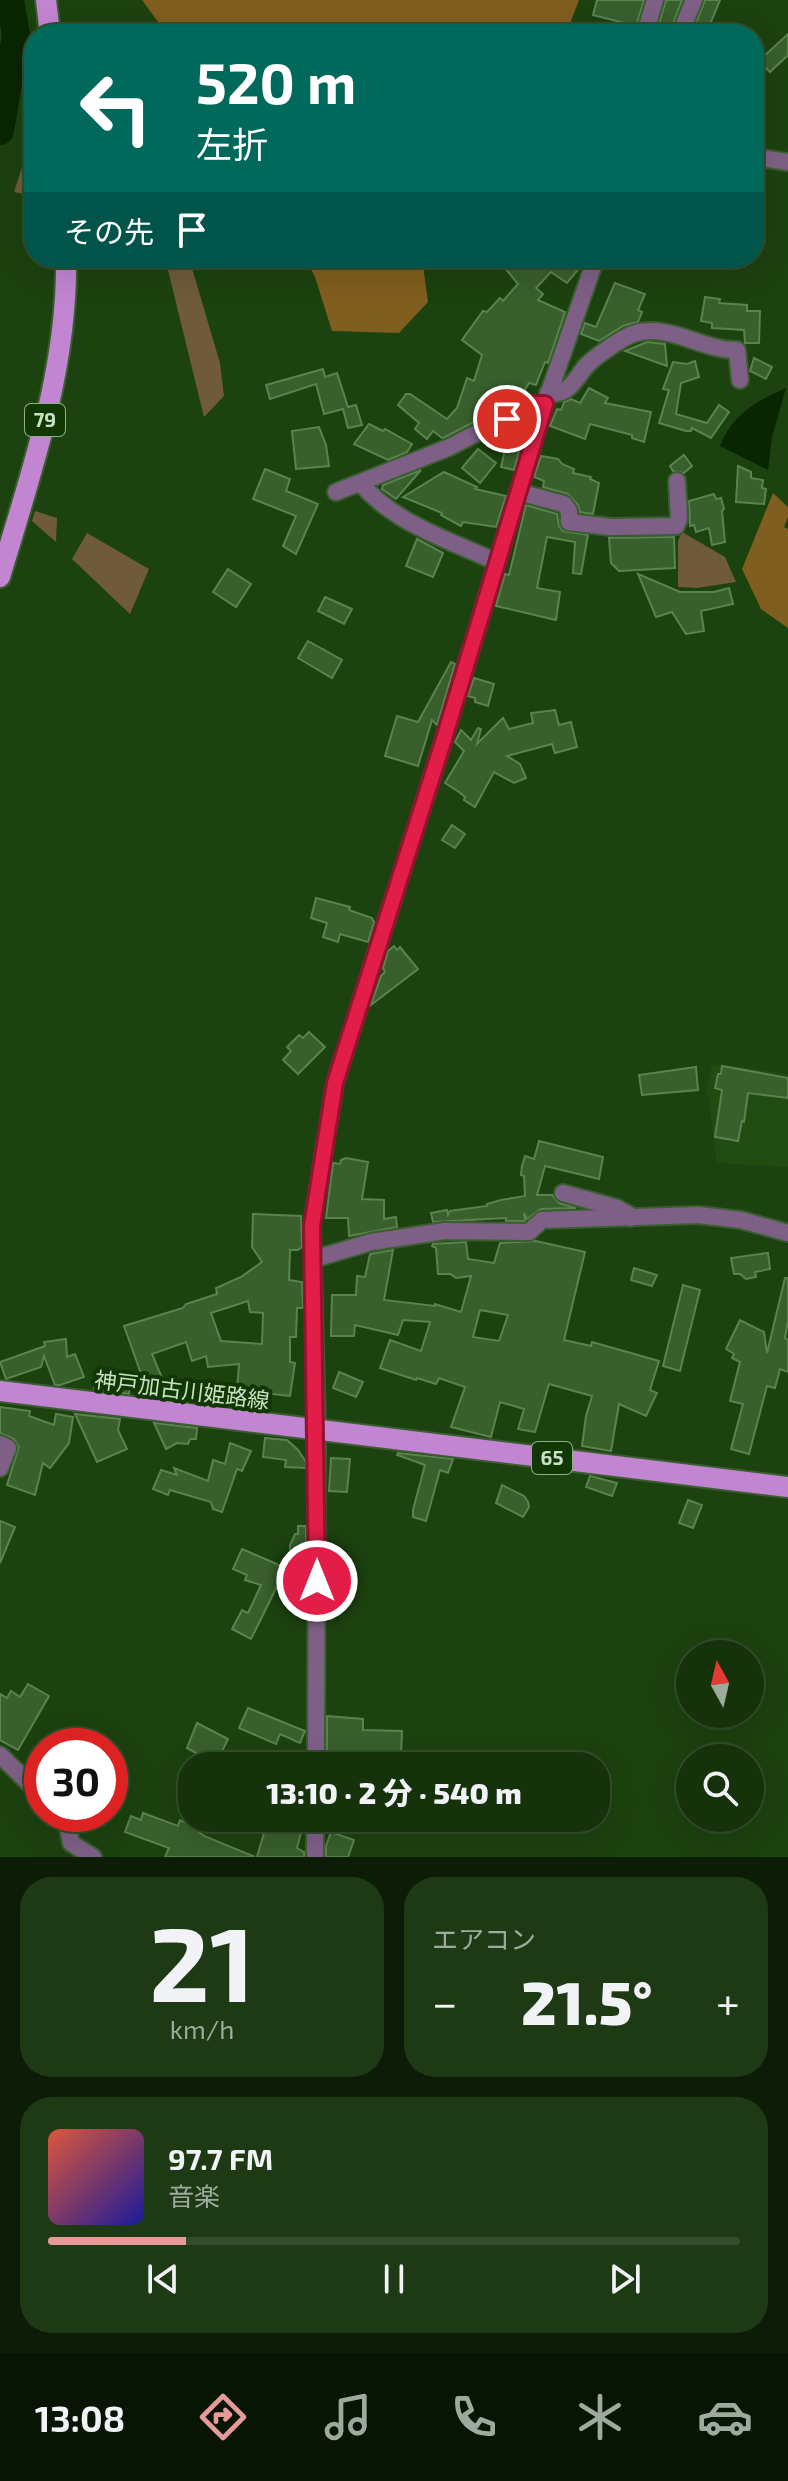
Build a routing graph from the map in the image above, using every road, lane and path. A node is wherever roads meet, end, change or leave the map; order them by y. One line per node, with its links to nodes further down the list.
1 (46, 0): 4 (main road)
2 (655, 0): 5 (street)
3 (694, 0): 6 (street)
4 (49, 24)
5 (648, 24)
6 (684, 24)
7 (764, 158): 8 (street)
8 (788, 162)
9 (66, 268): 18 (main road, 79)
10 (592, 268): 12 (street)
11 (740, 380): 12 (street)
12 (546, 399): 14 (street); 16 (street)
13 (677, 481): 16 (street)
14 (361, 484): 15 (street); 17 (street)
15 (336, 492)
16 (518, 492): 17 (street)
17 (497, 562): 22 (street)
18 (0, 577)
19 (563, 1193): 20 (street)
20 (630, 1218): 21 (street); 22 (street)
21 (788, 1233)
22 (314, 1259): 24 (street)
23 (0, 1391): 24 (main road, 神戸加古川姫路線 / 65)
24 (317, 1431): 27 (main road, 神戸加古川姫路線 / 65); 28 (street)
25 (0, 1444): 26 (street)
26 (0, 1468)
27 (788, 1487)
28 (316, 1752)
29 (0, 1755): 30 (street)
30 (24, 1778)
31 (69, 1832): 33 (street)
32 (315, 1832): 34 (street)
33 (93, 1857)
34 (315, 1857)

